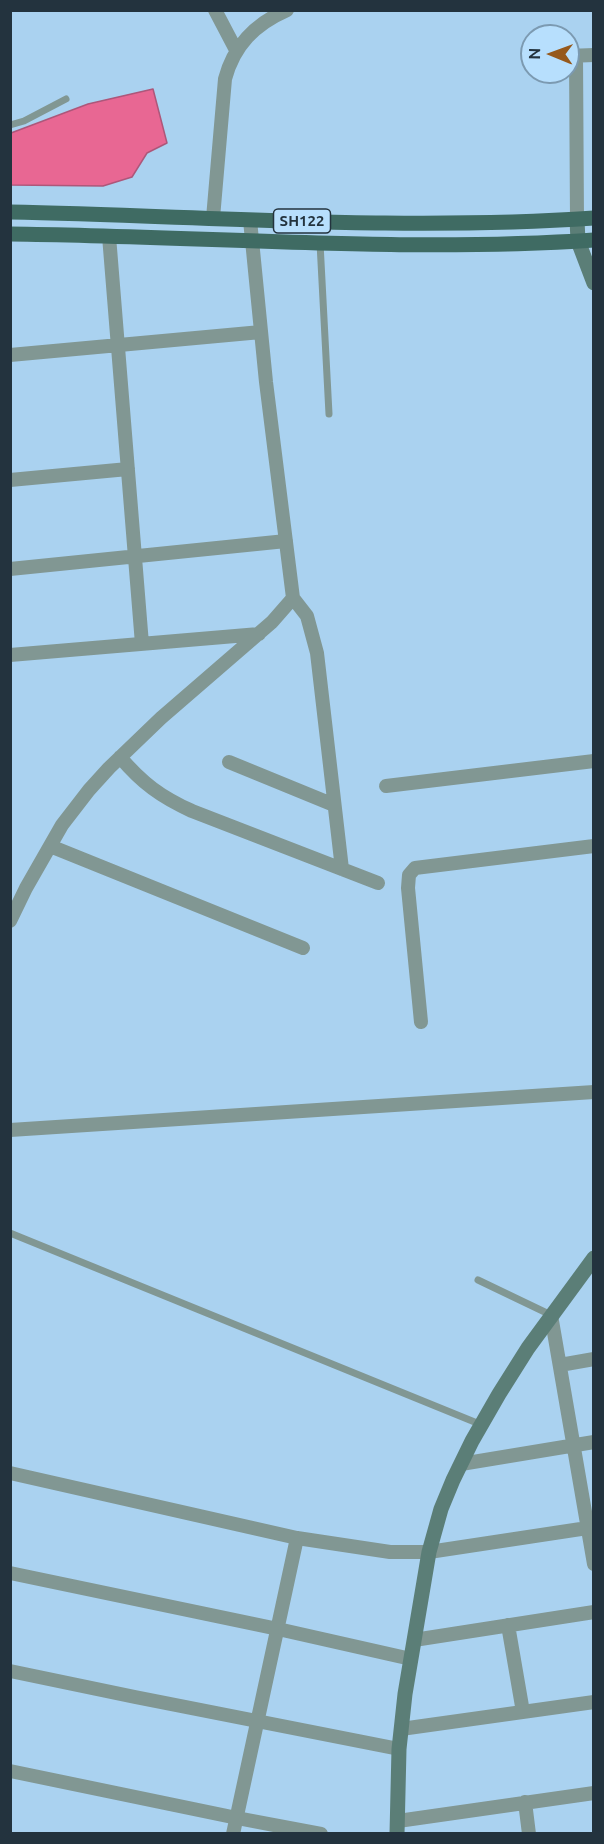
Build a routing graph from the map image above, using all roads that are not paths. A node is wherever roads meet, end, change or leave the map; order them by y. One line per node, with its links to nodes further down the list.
1 (214, 10): 3 (street)
2 (287, 10): 3 (street)
3 (237, 50): 8 (street)
4 (573, 84): 11 (street)
5 (66, 99): 6 (lane)
6 (10, 125)
7 (10, 212): 8 (main road, SH122)
8 (213, 218): 10 (main road, SH122)
9 (594, 218): 11 (main road, SH122)
10 (250, 219): 11 (main road, SH122); 14 (street)
11 (577, 220): 16 (street)
12 (10, 234): 13 (main road, SH122)
13 (110, 236): 14 (main road, SH122); 20 (street)
14 (251, 240): 17 (main road, SH122); 19 (street)
15 (594, 240): 16 (main road, SH122)
16 (578, 241): 17 (main road, SH122); 18 (street)
17 (320, 242): 22 (lane)
18 (594, 283)
19 (261, 332): 20 (street); 25 (street)
20 (119, 345): 21 (street); 23 (street)
21 (10, 355)
22 (329, 414)
23 (128, 469): 24 (street); 26 (street)
24 (10, 480)
25 (286, 541): 26 (street); 28 (street)
26 (135, 557): 27 (street); 30 (street)
27 (10, 569)
28 (293, 598): 29 (street); 36 (street)
29 (259, 634): 30 (street); 32 (street)
30 (142, 644): 31 (street)
31 (10, 655)
32 (120, 758): 37 (street); 39 (street)
33 (594, 761): 35 (street)
34 (229, 762): 36 (street)
35 (386, 786)
36 (334, 805): 39 (street)
37 (50, 846): 41 (street); 43 (street)
38 (594, 846): 44 (street)
39 (342, 869): 40 (street)
40 (378, 883)
41 (16, 898): 42 (street)
42 (10, 921)
43 (303, 948)
44 (421, 1022)
45 (594, 1092): 46 (street)
46 (10, 1130)
47 (10, 1233): 53 (lane)
48 (594, 1258): 50 (street)
49 (478, 1280): 50 (lane)
50 (551, 1315): 52 (street); 53 (street)
51 (594, 1359): 52 (street)
52 (560, 1365): 55 (street)
53 (482, 1425): 56 (street)
54 (594, 1442): 55 (street)
55 (573, 1445): 56 (street); 58 (street)
56 (461, 1464): 60 (street)
57 (10, 1473): 59 (street)
58 (591, 1528): 60 (street); 61 (street)
59 (297, 1538): 60 (street); 65 (street)
60 (429, 1552): 66 (street)
61 (594, 1564)
62 (10, 1574): 65 (street)
63 (594, 1612): 64 (street)
64 (508, 1625): 66 (street); 70 (street)
65 (278, 1629): 67 (street); 71 (street)
66 (414, 1640): 67 (street)
67 (411, 1659): 72 (street)
68 (10, 1671): 71 (street)
69 (594, 1702): 70 (street)
70 (523, 1712): 72 (street)
71 (258, 1721): 73 (street); 77 (street)
72 (401, 1729): 73 (street)
73 (399, 1749): 78 (street)
74 (10, 1771): 77 (street)
75 (594, 1792): 76 (street)
76 (525, 1802): 78 (street); 81 (street)
77 (237, 1818): 79 (street); 80 (street)
78 (397, 1827)
79 (233, 1833)
80 (321, 1833)
81 (529, 1833)

